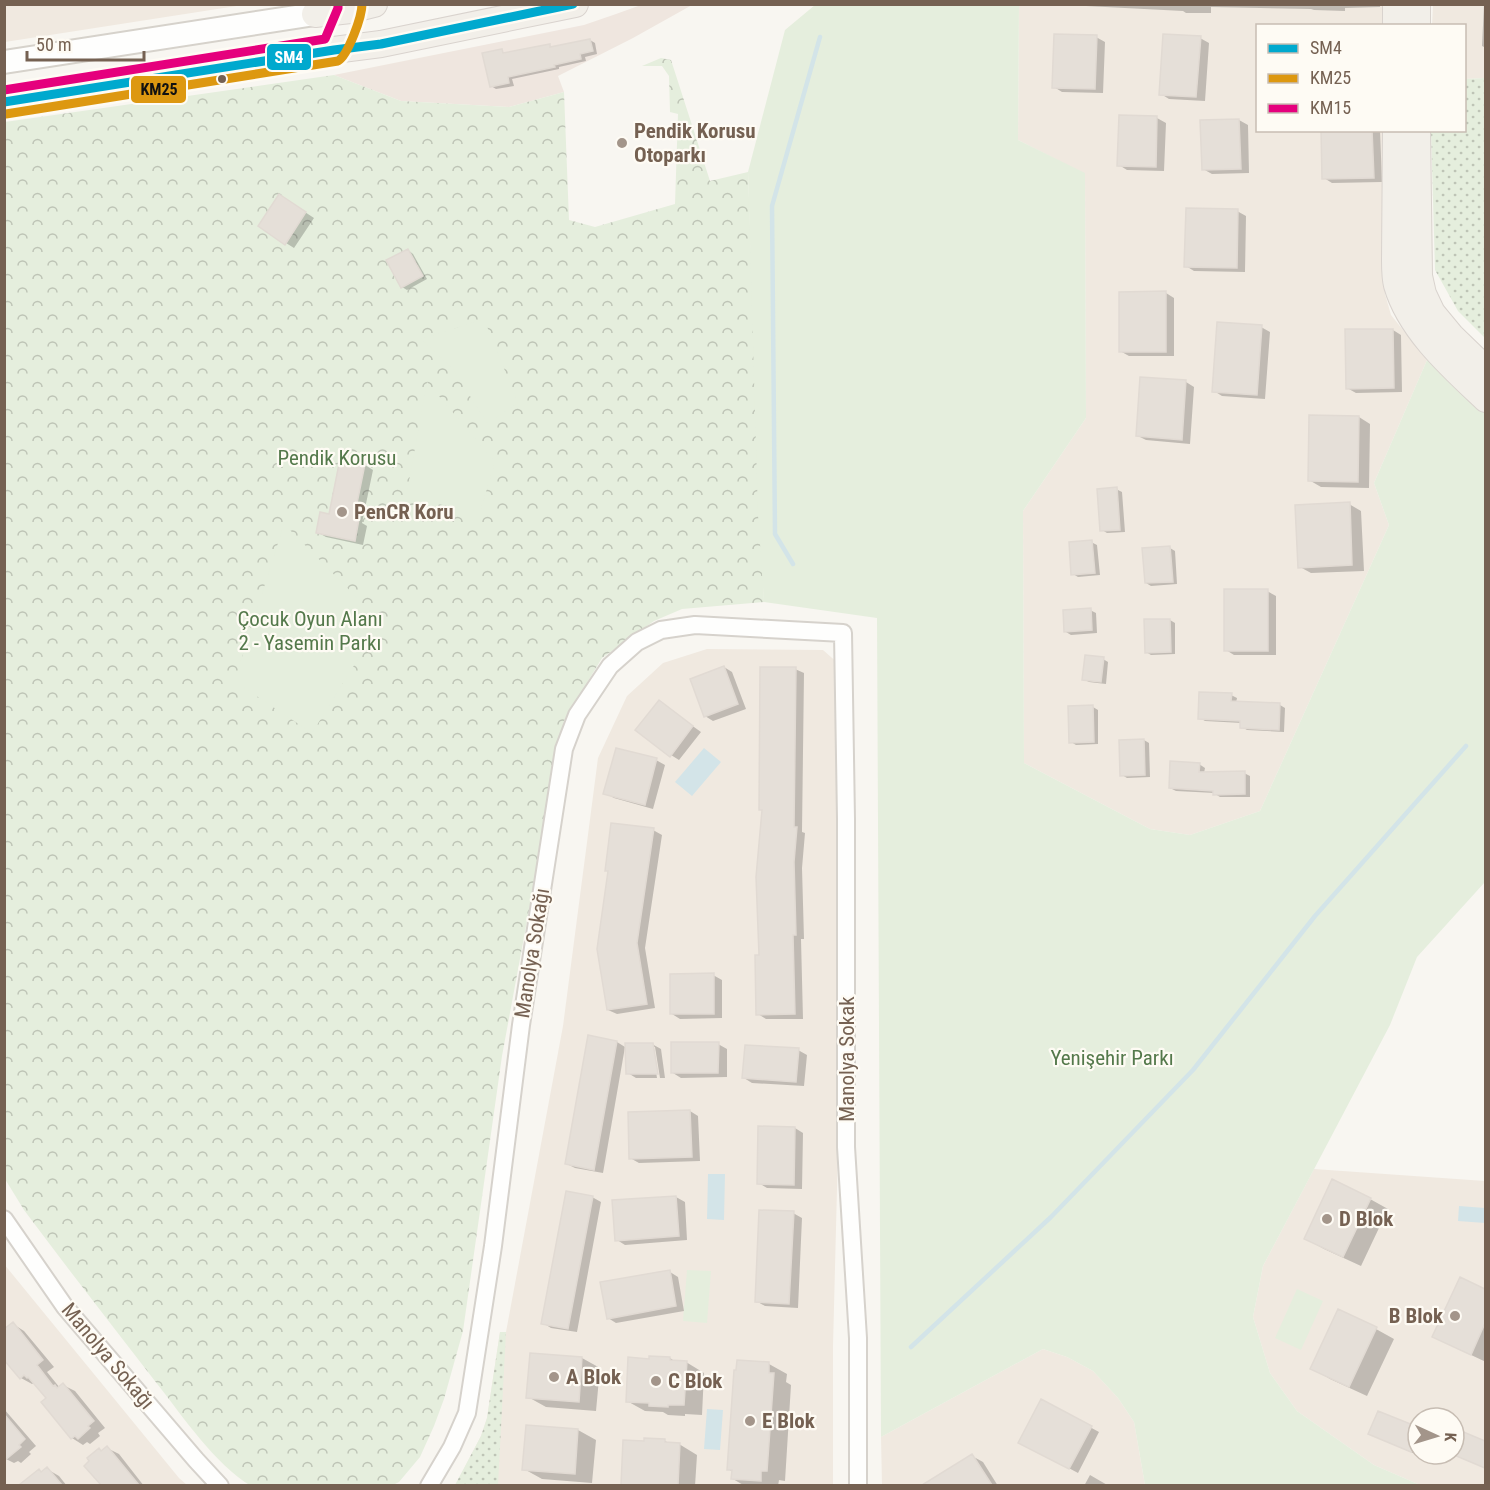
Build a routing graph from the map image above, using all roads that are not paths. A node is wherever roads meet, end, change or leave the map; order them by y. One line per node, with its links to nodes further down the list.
1 (575, 4): 8 (main road)
2 (1396, 4): 6 (main road)
3 (1417, 4): 7 (main road)
4 (358, 6): 5 (main road); 8 (main road)
5 (316, 9): 8 (main road); 9 (main road)
6 (1396, 24)
7 (1417, 24)
8 (334, 50): 10 (main road)
9 (4, 62)
10 (4, 102)
11 (1396, 132): 14 (main road)
12 (1417, 132): 13 (main road)
13 (1485, 370)
14 (1485, 399)
15 (843, 633): 18 (street, Manolya Sokağı); 19 (street, Manolya Sokak)
16 (4, 1219): 17 (street, Manolya Sokağı)
17 (220, 1485)
18 (429, 1485)
19 (858, 1485)

